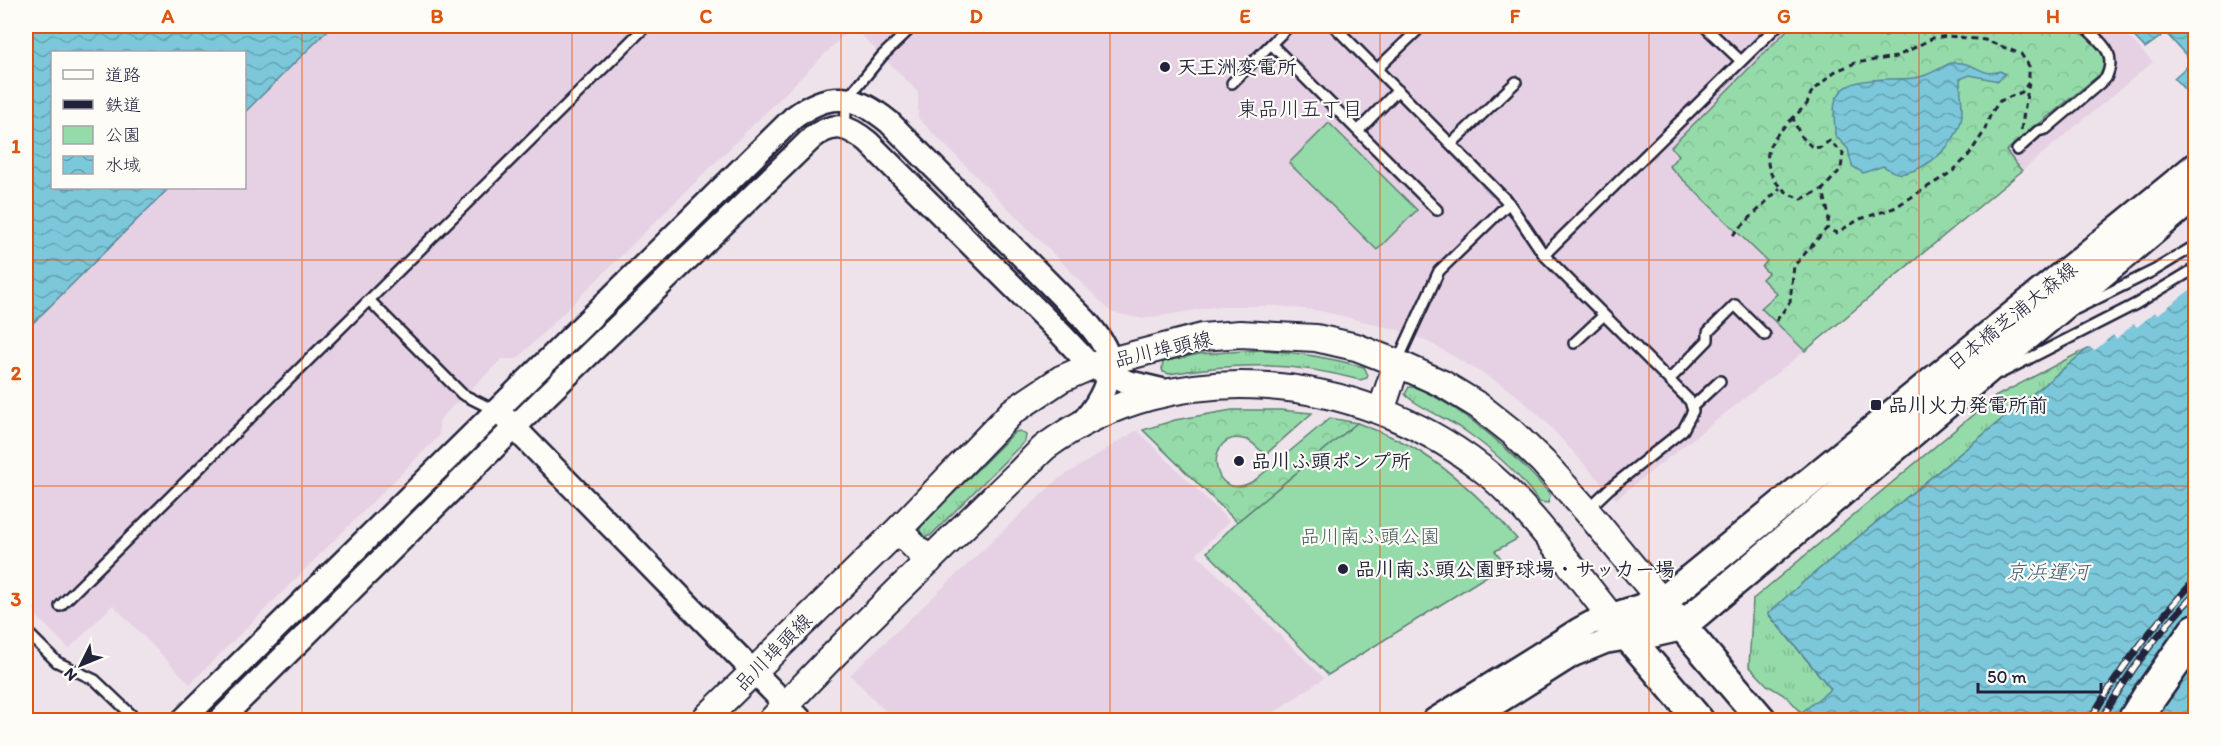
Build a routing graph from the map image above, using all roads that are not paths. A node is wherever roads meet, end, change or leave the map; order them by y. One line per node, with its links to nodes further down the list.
1 (646, 26): 27 (lane)
2 (913, 26): 15 (lane)
3 (1289, 26): 9 (lane)
4 (1334, 26): 11 (lane)
5 (1422, 26): 11 (lane)
6 (1704, 26): 10 (lane)
7 (1777, 26): 10 (lane)
8 (2084, 26): 19 (lane)
9 (1271, 44): 13 (lane); 17 (lane)
10 (1741, 61): 25 (lane)
11 (1377, 69): 14 (lane)
12 (1516, 81): 18 (lane)
13 (1232, 83)
14 (1398, 90): 17 (lane); 18 (lane)
15 (847, 99): 16 (lane); 33 (street); 39 (street)
16 (845, 128): 33 (street); 41 (street)
17 (1358, 131): 23 (lane)
18 (1451, 144): 22 (lane)
19 (2017, 150)
20 (2196, 167): 46 (main road, 日本橋芝浦大森線)
21 (2196, 194): 29 (main road, 日本橋芝浦大森線)
22 (1509, 203): 25 (lane); 32 (lane)
23 (1437, 210)
24 (2196, 245): 29 (lane)
25 (1544, 255): 28 (lane)
26 (2196, 268): 37 (lane)
27 (369, 300): 39 (lane); 47 (lane)
28 (1604, 315): 31 (lane); 34 (lane)
29 (2036, 328): 37 (main road, 日本橋芝浦大森線)
30 (1765, 335): 34 (lane)
31 (1575, 343)
32 (1397, 363): 33 (main road, 品川埠頭線); 40 (main road); 43 (main road, 品川埠頭線)
33 (1103, 367): 36 (street); 42 (street); 44 (main road, 品川埠頭線)
34 (1668, 380): 38 (lane)
35 (1720, 381): 38 (lane)
36 (1170, 392): 40 (main road); 42 (main road)
37 (1949, 401): 48 (main road, 日本橋芝浦大森線)
38 (1692, 407): 43 (lane)
39 (497, 411): 41 (street); 56 (street)
40 (1381, 411): 49 (main road)
41 (514, 428): 53 (street); 57 (street)
42 (1070, 432): 45 (main road)
43 (1586, 510): 46 (main road, 品川埠頭線)
44 (898, 530): 45 (main road); 53 (main road, 品川埠頭線)
45 (928, 561): 54 (main road)
46 (1662, 602): 48 (main road); 49 (main road, 日本橋芝浦大森線)
47 (60, 606)
48 (1682, 626): 49 (main road, 日本橋芝浦大森線); 62 (main road)
49 (1620, 628): 59 (street); 60 (street); 61 (main road)
50 (26, 631): 55 (lane)
51 (2196, 631): 63 (highway)
52 (2196, 667): 64 (highway)
53 (753, 672): 54 (street); 58 (main road, 品川埠頭線)
54 (786, 715)
55 (137, 720)
56 (183, 720)
57 (220, 720)
58 (704, 720)
59 (1434, 720)
60 (1470, 720)
61 (1699, 720)
62 (1762, 720)
63 (2135, 720)
64 (2159, 720)

